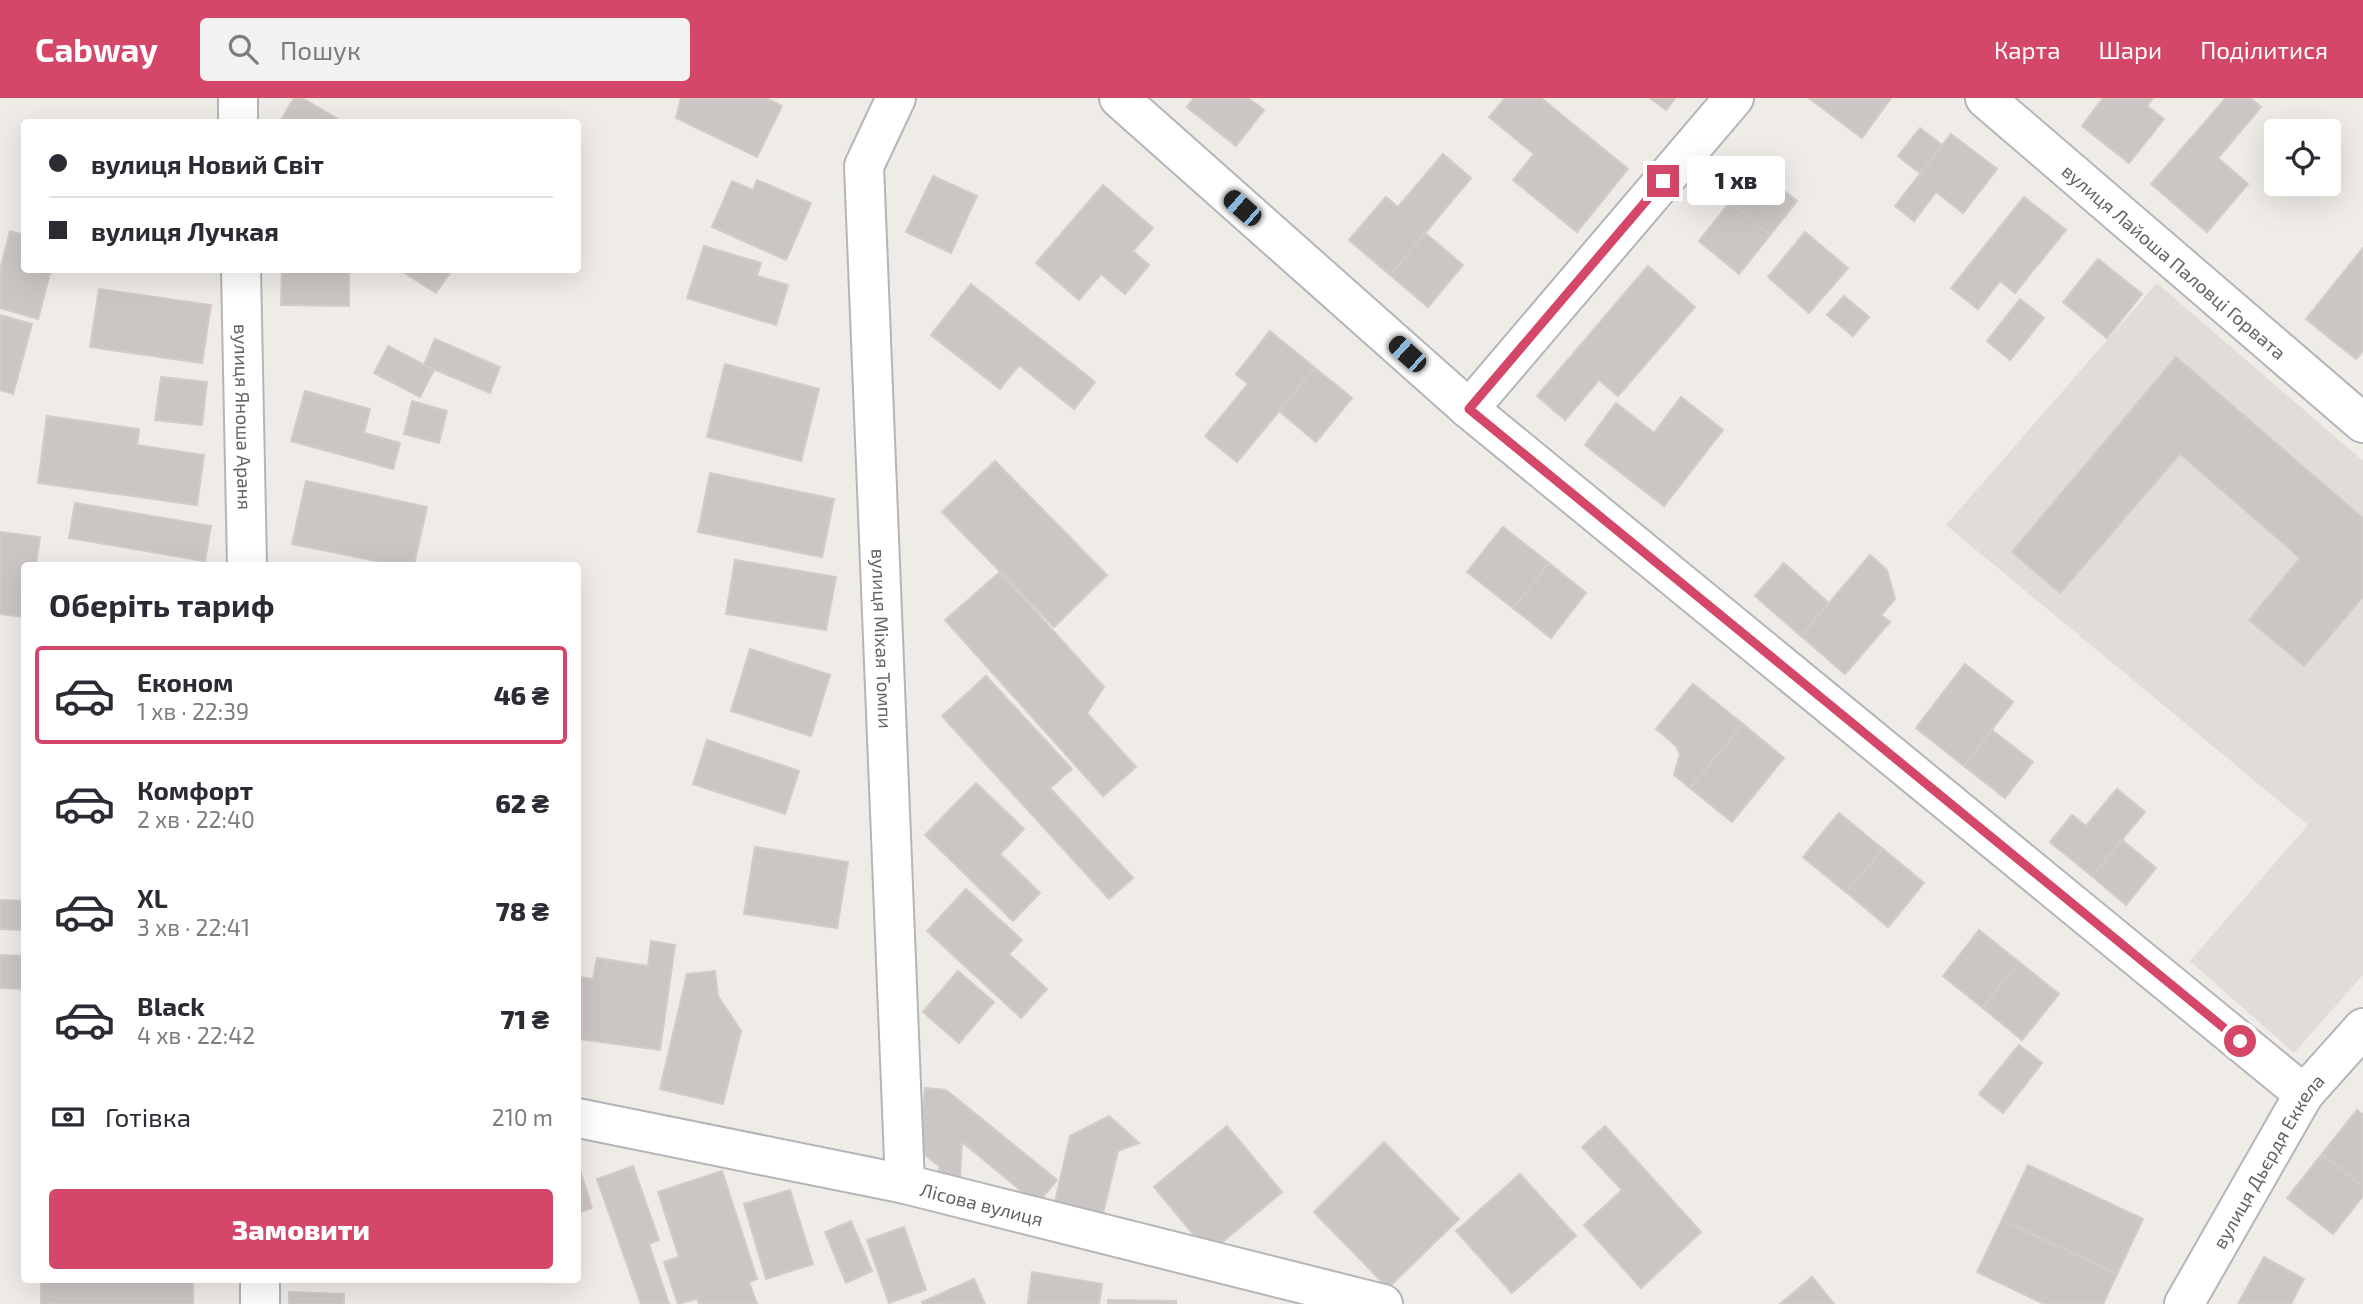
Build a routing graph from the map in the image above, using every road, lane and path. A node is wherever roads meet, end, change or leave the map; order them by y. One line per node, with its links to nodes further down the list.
1 (238, 98): 6 (street)
2 (896, 98): 14 (street, вулиця Міхая Томпи)
3 (1119, 98): 8 (street)
4 (1734, 98): 8 (street)
5 (1985, 98): 9 (street, вулиця Лайоша Паловці Горвата)
6 (238, 119)
7 (241, 273): 10 (street, вулиця Яноша Араня)
8 (1469, 409): 12 (street)
9 (2363, 424)
10 (247, 562)
11 (2363, 1028): 12 (street, вулиця Дьєрдя Еккела)
12 (2304, 1094): 18 (street, вулиця Дьєрдя Еккела)
13 (581, 1119): 14 (street, Лісова вулиця)
14 (905, 1184): 17 (street, Лісова вулиця)
15 (260, 1283): 16 (street)
16 (260, 1304)
17 (1382, 1304)
18 (2184, 1304)

